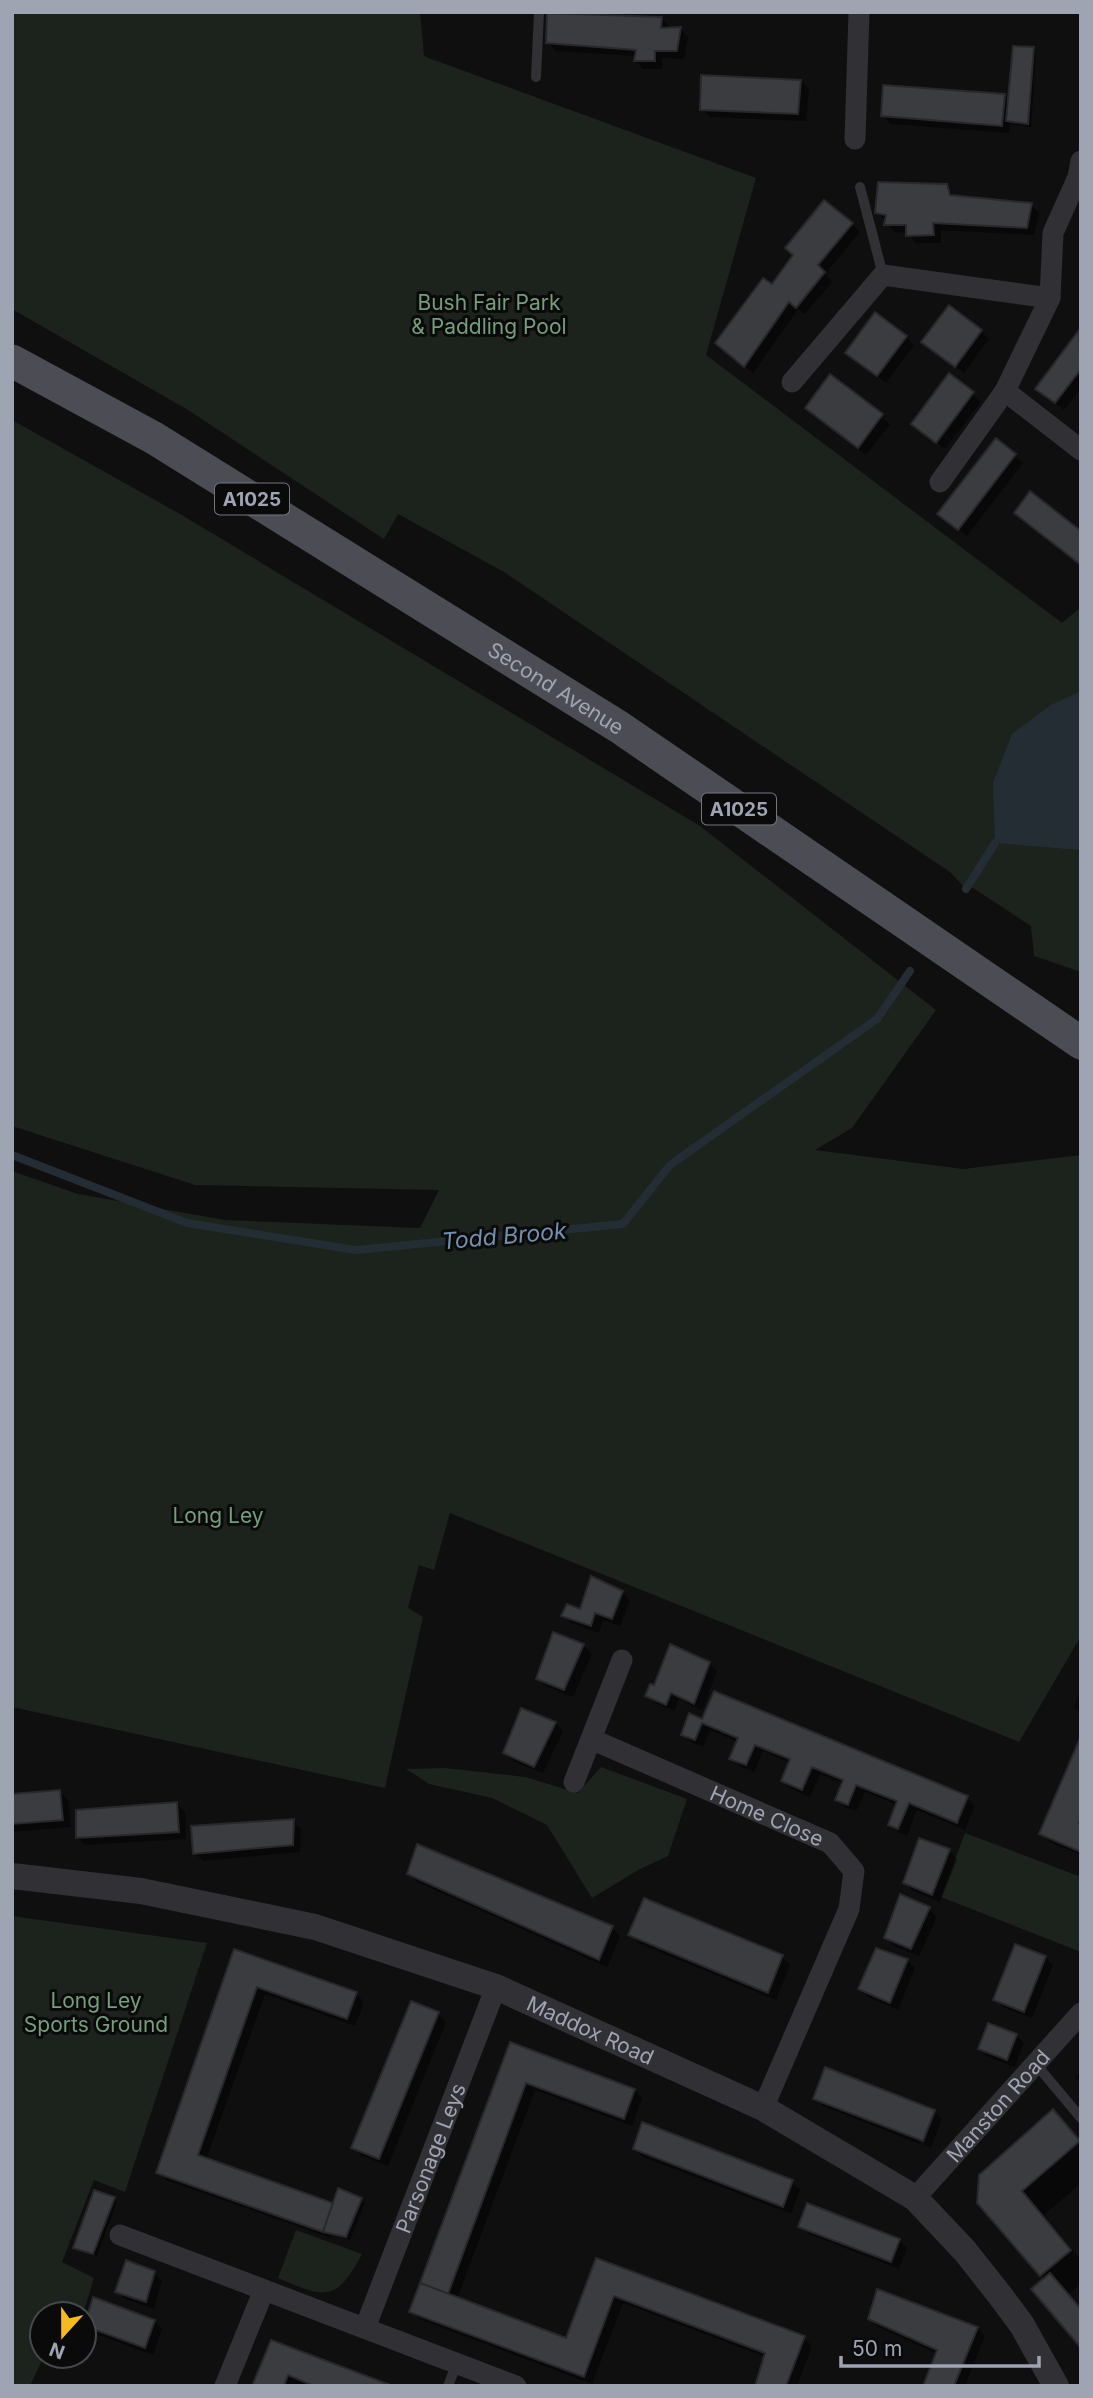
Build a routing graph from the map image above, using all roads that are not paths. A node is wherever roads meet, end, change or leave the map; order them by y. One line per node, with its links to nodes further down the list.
1 (539, 12): 3 (lane)
2 (859, 12): 4 (street)
3 (536, 77)
4 (855, 139)
5 (1081, 161): 8 (street)
6 (860, 187): 7 (lane)
7 (883, 275): 8 (street); 10 (street)
8 (1050, 298): 11 (street)
9 (12, 361): 14 (main road, Second Avenue / A1025)
10 (792, 382)
11 (1005, 391): 12 (street); 13 (street)
12 (1081, 450)
13 (940, 482)
14 (1081, 1044)
15 (622, 1660): 16 (street)
16 (591, 1739): 17 (street); 22 (street, Home Close)
17 (575, 1782)
18 (12, 1876): 19 (street, Maddox Road)
19 (496, 1987): 22 (street, Maddox Road); 27 (street, Parsonage Leys)
20 (1081, 2013): 21 (street, Manston Road)
21 (1034, 2063): 23 (lane); 24 (street, Manston Road)
22 (763, 2108): 24 (street, Maddox Road)
23 (1081, 2118)
24 (915, 2198): 29 (street, Maddox Road)
25 (120, 2235): 26 (street)
26 (264, 2290): 27 (street); 30 (street)
27 (365, 2328): 28 (street)
28 (457, 2363): 31 (lane); 32 (street)
29 (1055, 2385)
30 (225, 2386)
31 (448, 2386)
32 (516, 2386)

